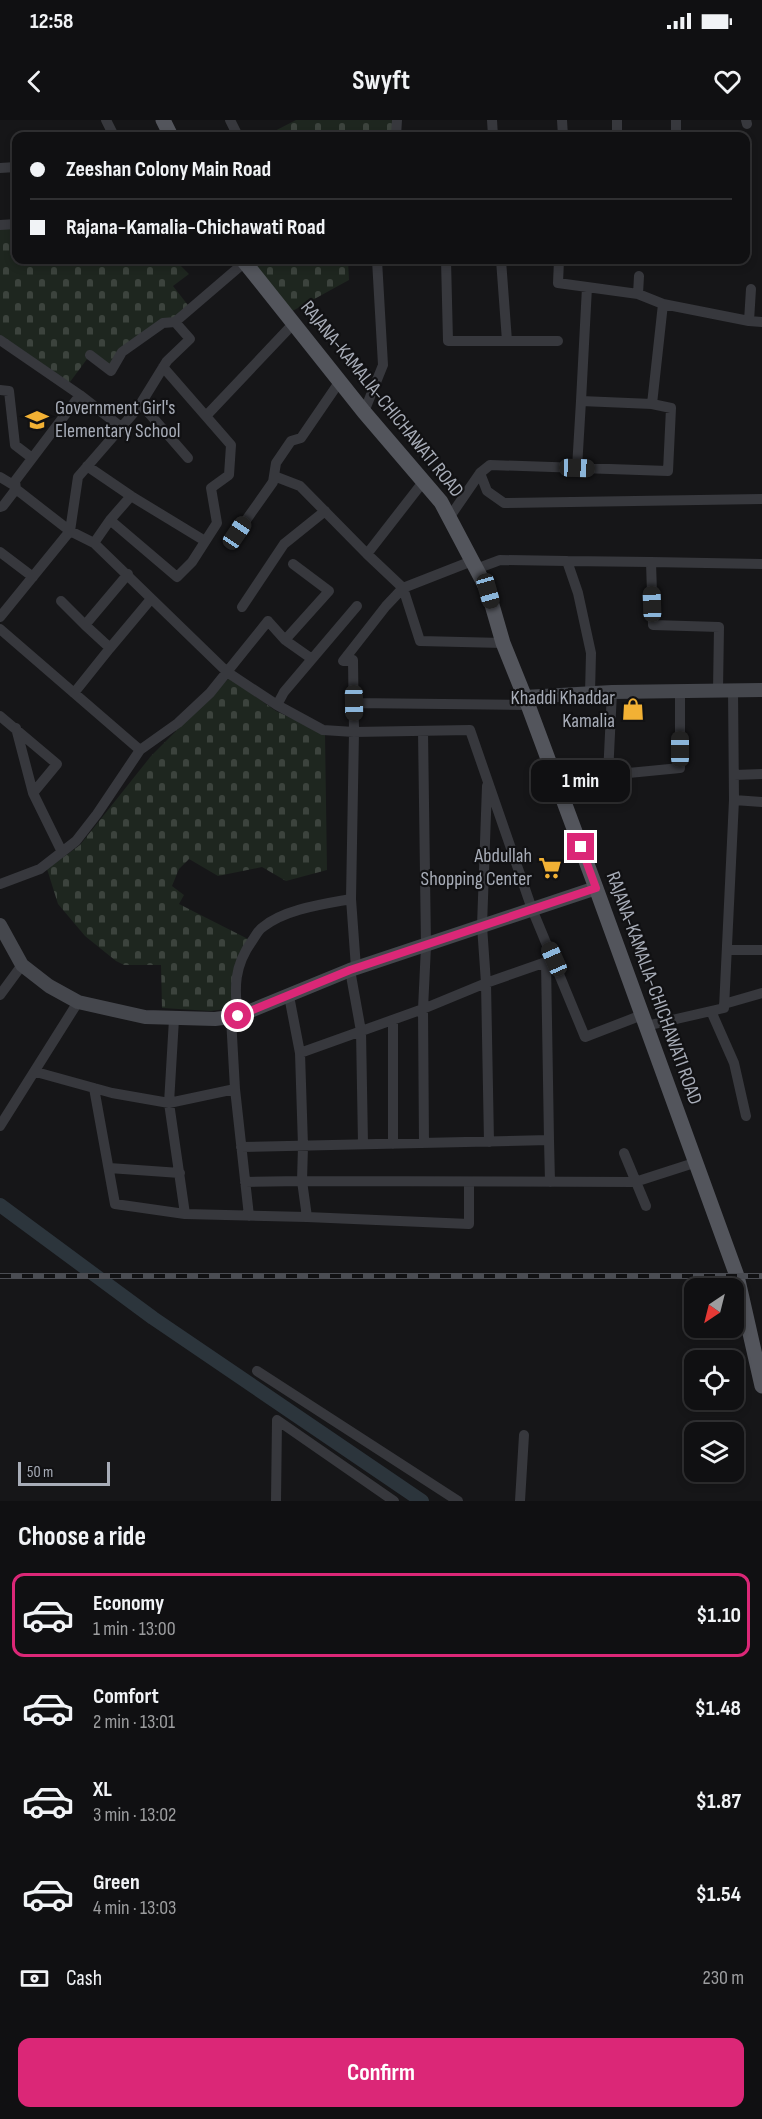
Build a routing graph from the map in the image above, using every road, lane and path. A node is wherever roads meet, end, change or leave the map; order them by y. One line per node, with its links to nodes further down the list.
1 (241, 264): 13 (street)
2 (246, 264): 15 (main road, RAJANA-KAMALIA-CHICHAWATI ROAD)
3 (377, 264): 27 (street)
4 (446, 264): 18 (street)
5 (501, 264): 18 (street)
6 (559, 264): 8 (street)
7 (639, 276): 10 (street)
8 (587, 286): 10 (street); 24 (street)
9 (751, 289): 12 (street)
10 (638, 294): 11 (street)
11 (663, 304): 12 (street); 26 (street)
12 (749, 321): 14 (street)
13 (176, 322): 19 (street); 20 (street)
14 (762, 322)
15 (294, 323): 21 (main road, RAJANA-KAMALIA-CHICHAWATI ROAD); 28 (street)
16 (0, 340): 23 (street)
17 (558, 340): 18 (street)
18 (507, 341)
19 (90, 355)
20 (163, 367): 25 (street); 28 (street)
21 (340, 381): 27 (main road, RAJANA-KAMALIA-CHICHAWATI ROAD); 35 (street)
22 (0, 390): 30 (street)
23 (80, 395): 29 (street); 30 (street)
24 (581, 401): 26 (street); 33 (street)
25 (141, 404): 29 (street); 31 (street)
26 (652, 404): 33 (street)
27 (364, 412): 37 (main road, RAJANA-KAMALIA-CHICHAWATI ROAD)
28 (206, 416): 47 (street)
29 (121, 427): 32 (street)
30 (32, 458): 38 (street)
31 (188, 458)
32 (87, 466): 39 (street); 45 (street)
33 (577, 468): 34 (street)
34 (480, 473): 40 (street); 43 (street)
35 (274, 476): 42 (street); 46 (street)
36 (0, 477): 38 (street)
37 (423, 482): 43 (main road, RAJANA-KAMALIA-CHICHAWATI ROAD); 50 (street)
38 (15, 487): 41 (street); 45 (street)
39 (131, 496): 44 (street); 47 (street)
40 (762, 499)
41 (0, 507)
42 (325, 511): 50 (street); 62 (street)
43 (449, 518): 55 (main road, RAJANA-KAMALIA-CHICHAWATI ROAD)
44 (110, 520): 47 (street); 48 (street)
45 (70, 531): 48 (street); 57 (street)
46 (237, 533)
47 (205, 541)
48 (94, 543): 56 (street)
49 (0, 552): 57 (street)
50 (367, 555): 58 (street)
51 (567, 561): 52 (street); 55 (street); 77 (street)
52 (651, 562): 54 (street); 71 (street)
53 (293, 564): 66 (street)
54 (762, 564)
55 (474, 565): 58 (street); 67 (main road, RAJANA-KAMALIA-CHICHAWATI ROAD)
56 (128, 574): 59 (street); 64 (street)
57 (33, 577): 63 (street)
58 (403, 588): 67 (street); 79 (street)
59 (151, 599): 68 (street); 70 (street)
60 (61, 601): 64 (street)
61 (357, 606): 69 (street)
62 (242, 607)
63 (0, 617)
64 (86, 625): 68 (street)
65 (0, 629): 76 (street)
66 (285, 640): 69 (street); 70 (street)
67 (503, 643): 78 (main road, RAJANA-KAMALIA-CHICHAWATI ROAD)
68 (110, 648): 76 (street)
69 (312, 659): 80 (street)
70 (228, 672): 80 (street); 85 (street)
71 (718, 690): 72 (street); 74 (street)
72 (733, 690): 73 (street); 87 (street)
73 (762, 690)
74 (680, 691): 75 (street); 75 (street)
75 (612, 692): 77 (street)
76 (74, 693): 85 (street)
77 (590, 693): 78 (street)
78 (527, 701): 79 (street); 94 (main road, RAJANA-KAMALIA-CHICHAWATI ROAD)
79 (354, 703): 84 (street)
80 (277, 705): 84 (street)
81 (0, 716): 82 (street)
82 (16, 728): 89 (street); 89 (street)
83 (423, 731): 84 (street); 88 (street); 99 (street)
84 (354, 732): 95 (street)
85 (140, 750): 92 (street)
86 (762, 774): 87 (street)
87 (734, 775): 90 (street)
88 (488, 780): 96 (street); 98 (street)
89 (33, 793): 92 (street)
90 (734, 800): 91 (street); 100 (street)
91 (762, 802)
92 (62, 852): 93 (street)
93 (0, 884)
94 (596, 888): 96 (street); 116 (main road, RAJANA-KAMALIA-CHICHAWATI ROAD)
95 (351, 899): 104 (street); 113 (street)
96 (532, 909): 98 (street); 102 (street)
97 (0, 925): 103 (street)
98 (482, 926): 99 (street); 105 (street)
99 (426, 946): 104 (street); 111 (street)
100 (727, 950): 101 (street); 110 (street)
101 (762, 950)
102 (550, 961): 105 (street); 116 (street); 125 (street)
103 (22, 965): 107 (street); 109 (street)
104 (353, 969): 108 (street); 117 (street)
105 (486, 984): 111 (street); 126 (street)
106 (762, 993): 110 (street)
107 (0, 995)
108 (289, 996): 113 (street); 118 (street)
109 (78, 1002): 114 (street); 119 (street)
110 (724, 1004): 112 (street)
111 (423, 1009): 115 (street); 127 (street)
112 (711, 1011): 116 (street); 123 (street)
113 (235, 1017): 114 (street); 121 (street)
114 (174, 1018): 122 (street)
115 (393, 1020): 117 (street); 129 (street)
116 (644, 1021): 133 (main road, RAJANA-KAMALIA-CHICHAWATI ROAD)
117 (361, 1031): 118 (street); 128 (street)
118 (300, 1053): 130 (street)
119 (36, 1072): 120 (street); 124 (street)
120 (94, 1088): 122 (street); 134 (street)
121 (235, 1089): 122 (street); 131 (street)
122 (169, 1103): 135 (street)
123 (746, 1116)
124 (0, 1126)
125 (549, 1140): 126 (street); 139 (street)
126 (489, 1142): 127 (street)
127 (424, 1143): 129 (street)
128 (363, 1144): 129 (street); 130 (street)
129 (393, 1144)
130 (303, 1146): 131 (street); 136 (street)
131 (241, 1147): 137 (street)
132 (624, 1153): 140 (street)
133 (694, 1163): 140 (street); 146 (main road, RAJANA-KAMALIA-CHICHAWATI ROAD)
134 (109, 1168): 135 (street); 142 (street)
135 (180, 1173): 142 (street)
136 (302, 1181): 137 (street); 138 (street); 144 (street)
137 (245, 1182): 143 (street)
138 (469, 1182): 139 (street); 144 (street)
139 (550, 1182): 140 (street)
140 (635, 1182): 141 (street)
141 (646, 1206)
142 (185, 1214): 143 (street)
143 (249, 1216): 144 (street)
144 (307, 1217)
145 (257, 1371): 150 (street)
146 (762, 1386)
147 (524, 1435): 151 (street)
148 (276, 1501): 149 (street)
149 (394, 1501)
150 (458, 1501)
151 (520, 1501)

